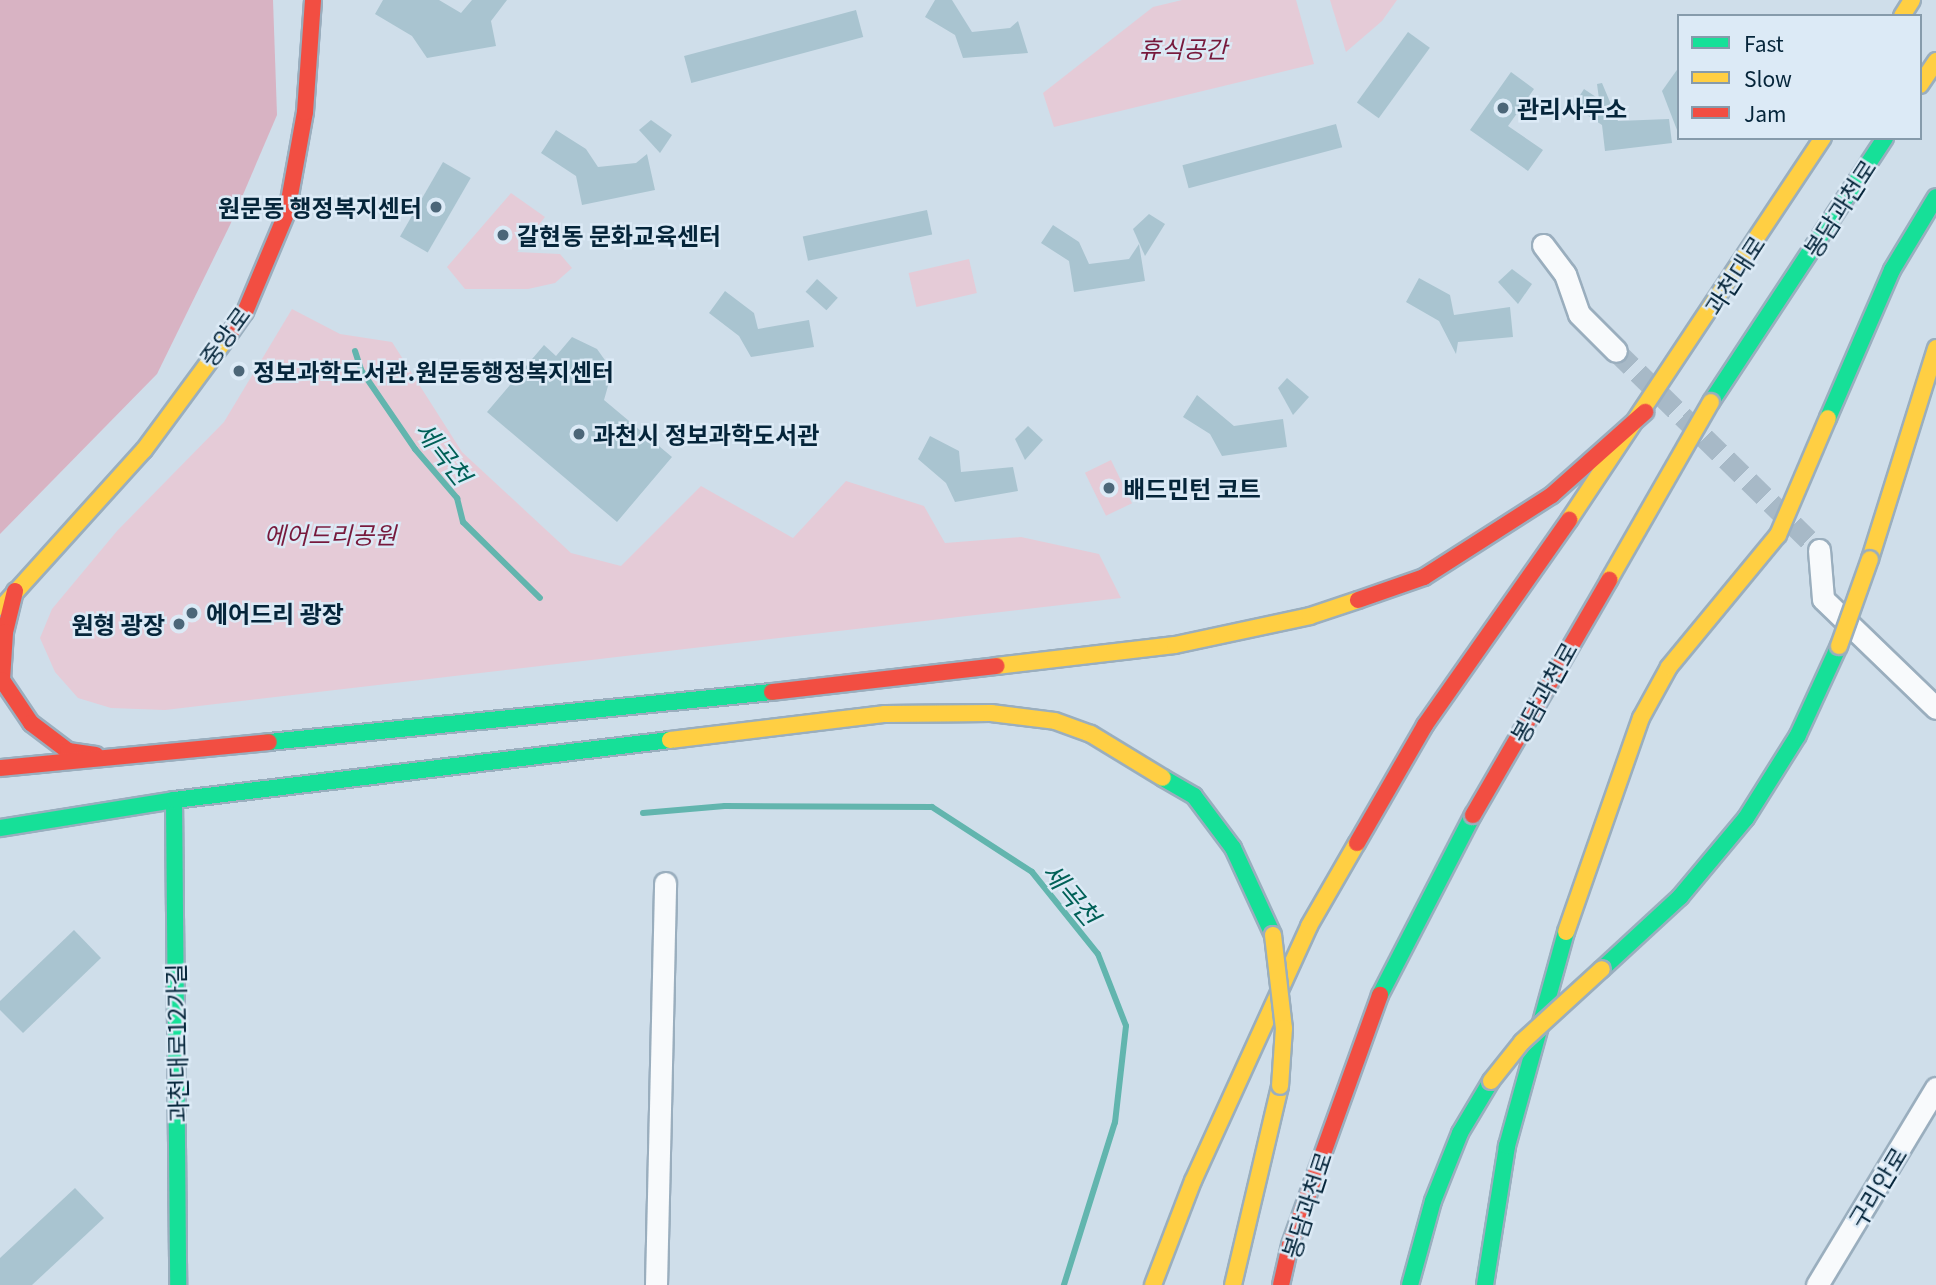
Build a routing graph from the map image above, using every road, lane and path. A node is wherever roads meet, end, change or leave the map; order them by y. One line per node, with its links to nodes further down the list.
1 (313, 0): 12 (main road, 중앙로)
2 (1936, 61): 3 (main road)
3 (1922, 82)
4 (1821, 140): 10 (main road, 과천대로)
5 (1884, 140): 25 (main road, 봉담과천로, bridge)
6 (1936, 197): 27 (main road)
7 (1543, 245): 9 (street)
8 (1936, 348): 26 (main road, bridge)
9 (1616, 351)
10 (1646, 412): 15 (main road); 23 (main road)
11 (1819, 550): 14 (street)
12 (15, 591): 13 (main road, 중앙로); 15 (main road)
13 (0, 610)
14 (1936, 708)
15 (109, 756): 16 (main road)
16 (0, 768)
17 (174, 800): 18 (main road); 21 (main road, 과천대로12가길); 24 (main road, bridge)
18 (0, 828)
19 (665, 883): 22 (street)
20 (1936, 1088): 28 (street, 구리안로)
21 (178, 1285)
22 (656, 1285)
23 (1153, 1285)
24 (1233, 1285)
25 (1281, 1285)
26 (1410, 1285)
27 (1485, 1285)
28 (1817, 1285)

